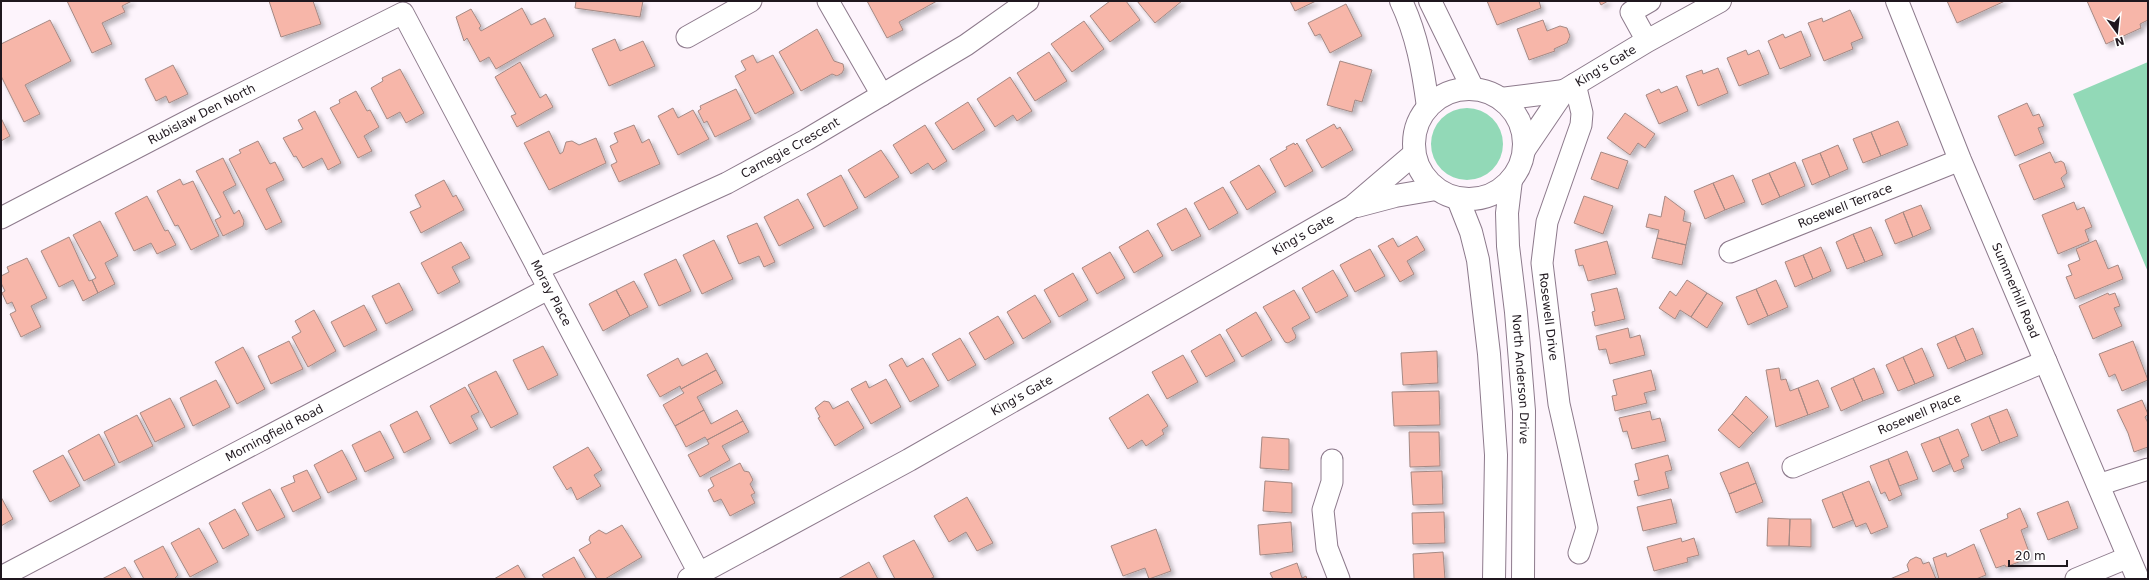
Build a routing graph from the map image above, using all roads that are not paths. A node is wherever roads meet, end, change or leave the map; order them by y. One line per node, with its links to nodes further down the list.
1 (751, 1): 10 (street)
2 (828, 1): 14 (street)
3 (1028, 1): 14 (street, Carnegie Crescent)
4 (1400, 1): 16 (street)
5 (1430, 1): 13 (street)
6 (1650, 1): 11 (street, King's Gate)
7 (1720, 1): 11 (street, King's Gate)
8 (1898, 1): 19 (street, Summerhill Road)
9 (403, 13): 24 (street, Rubislaw Den North); 26 (street, Moray Place)
10 (687, 37)
11 (1647, 41): 12 (street, King's Gate)
12 (1569, 88): 15 (street, King's Gate); 17 (street, King's Gate); 33 (street, Rosewell Drive)
13 (1473, 89): 15 (street); 16 (street)
14 (882, 95): 26 (street, Carnegie Crescent)
15 (1501, 99): 17 (street)
16 (1428, 107): 18 (street)
17 (1524, 150): 20 (street)
18 (1414, 154): 21 (street); 23 (street, King's Gate)
19 (1960, 160): 25 (street, Rosewell Terrace); 28 (street, Summerhill Road)
20 (1512, 180): 22 (street); 39 (street, North Anderson Drive)
21 (1436, 189): 22 (street); 23 (street, King's Gate)
22 (1458, 199): 38 (street)
23 (1352, 207): 35 (street, King's Gate)
24 (1, 218)
25 (1730, 252)
26 (538, 268): 27 (street, Moray Place)
27 (548, 289): 35 (street, Moray Place); 36 (street, Morningfield Road)
28 (2046, 360): 30 (street, Rosewell Place); 32 (street, Summerhill Road)
29 (1332, 460): 37 (street)
30 (1793, 467)
31 (2148, 469): 32 (street)
32 (2098, 485): 34 (street, Summerhill Road)
33 (1579, 552)
34 (2129, 557): 40 (street); 41 (street, Summerhill Road)
35 (694, 576)
36 (1, 577)
37 (1340, 579)
38 (1494, 579)
39 (1523, 579)
40 (2076, 579)
41 (2138, 579)

